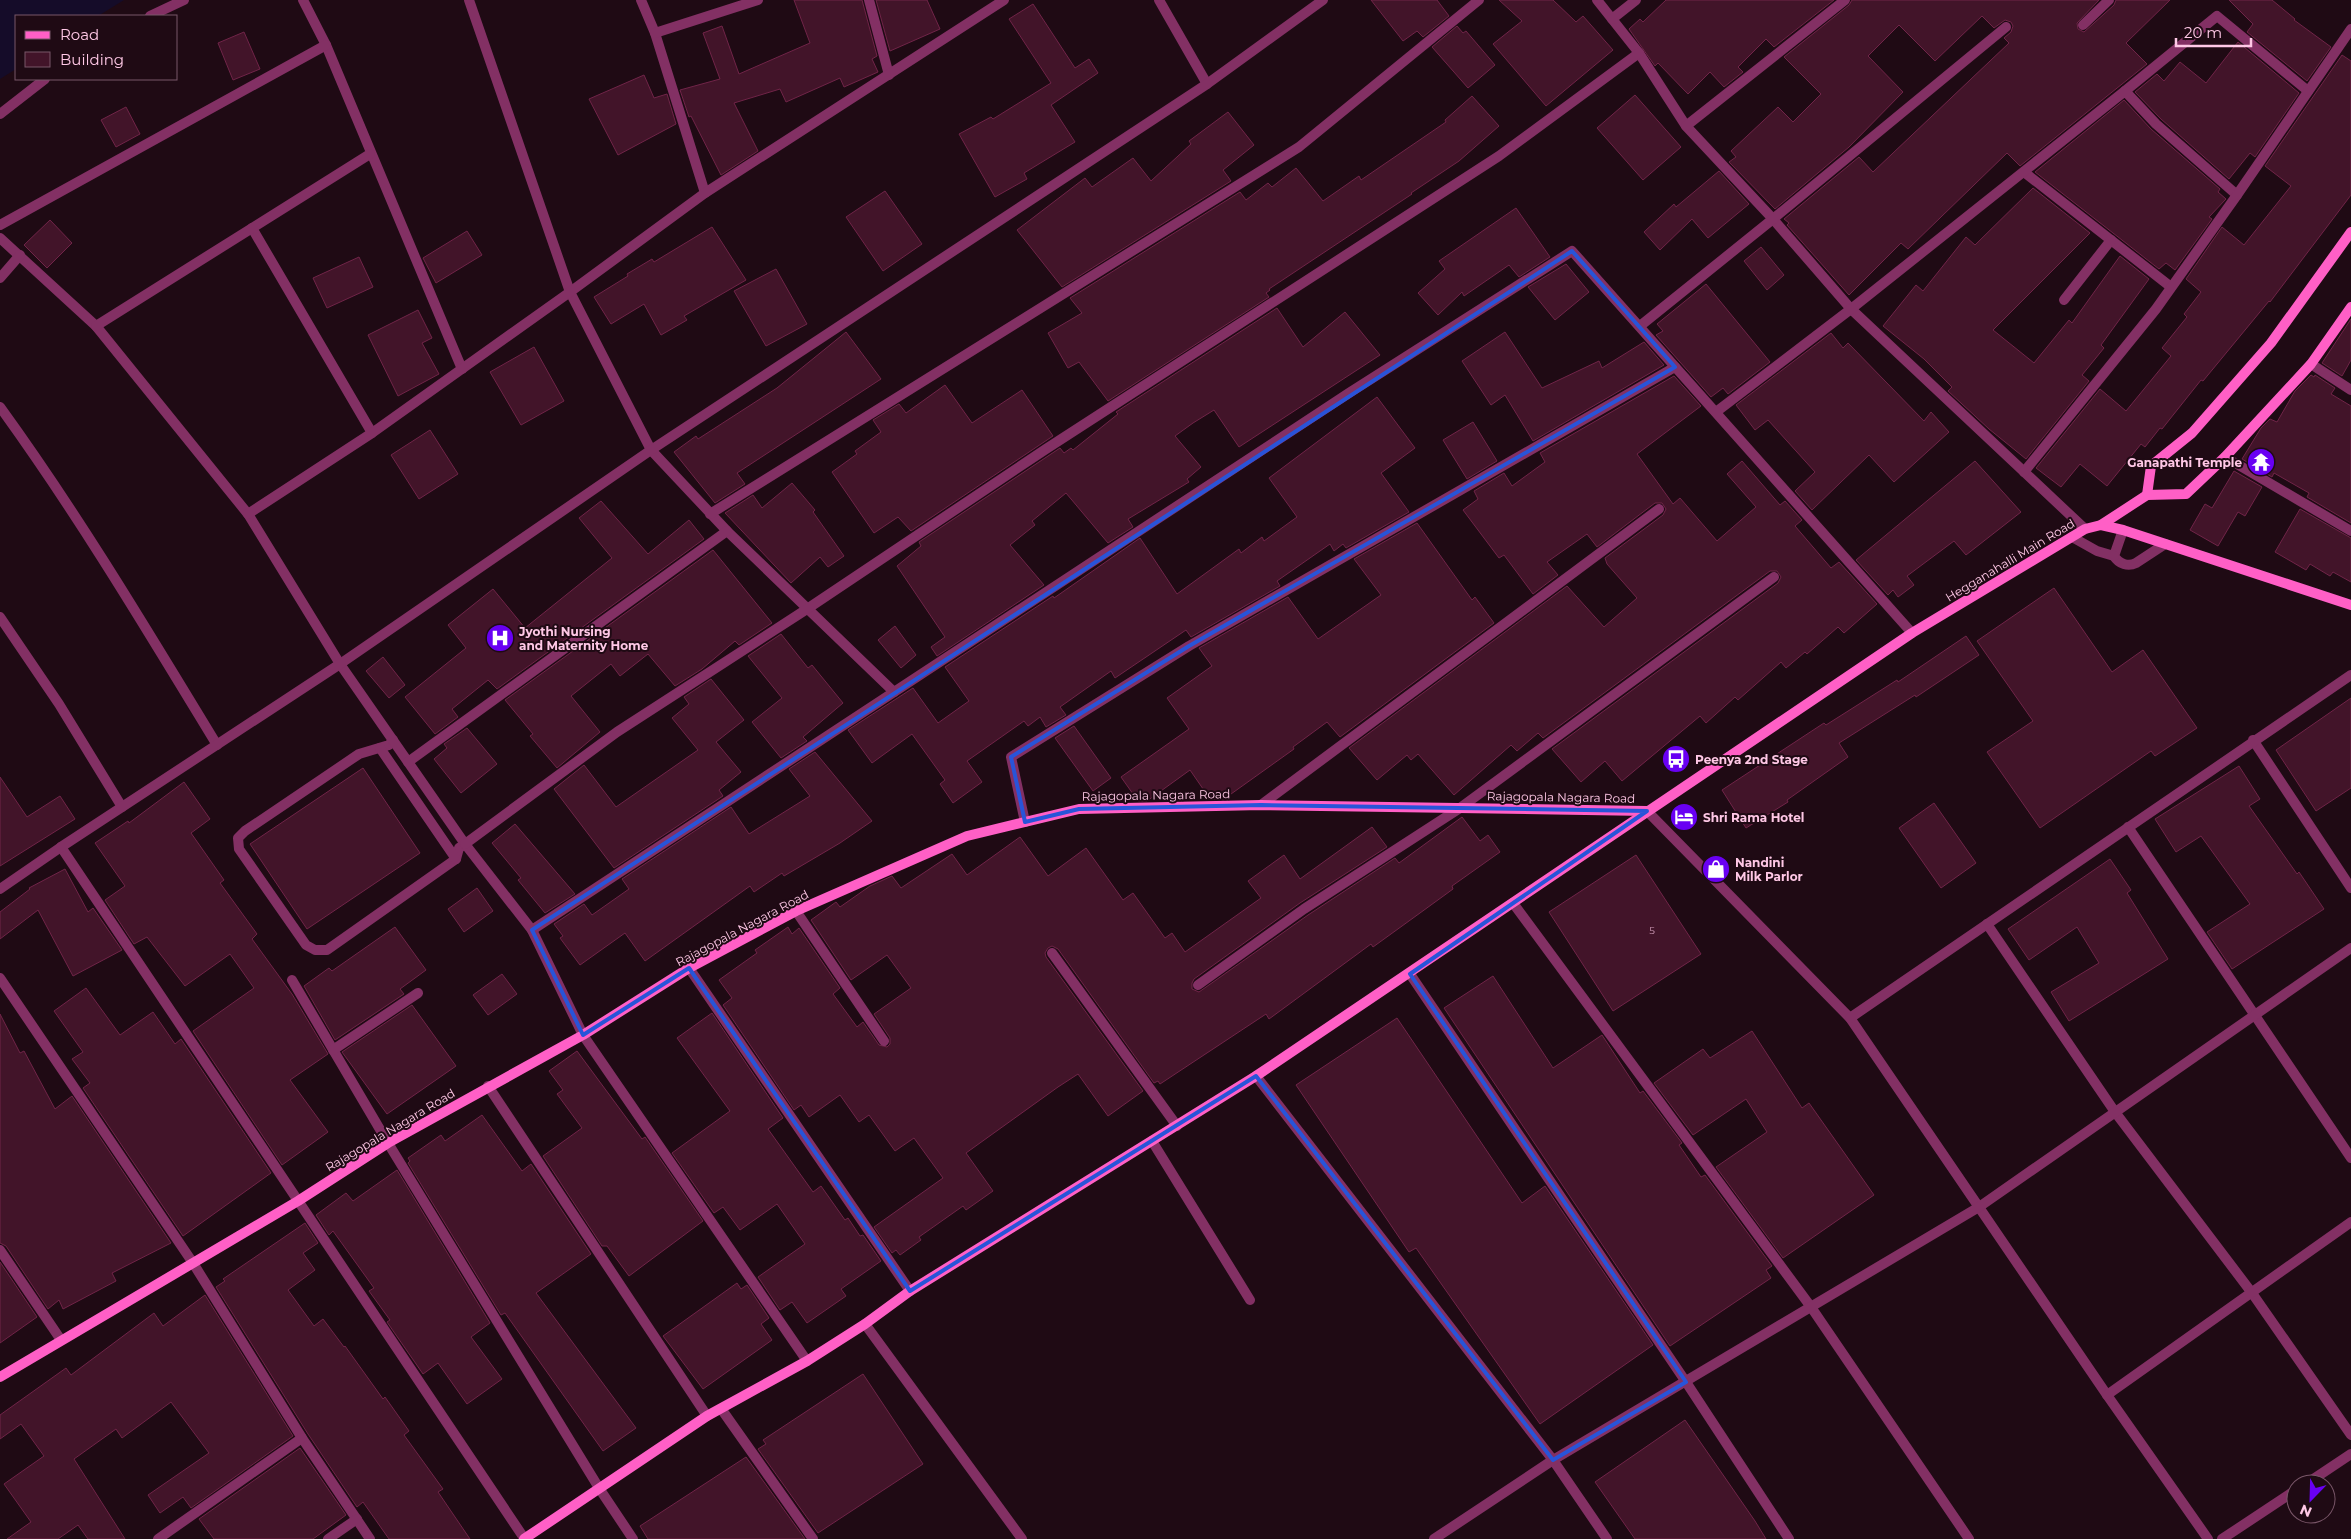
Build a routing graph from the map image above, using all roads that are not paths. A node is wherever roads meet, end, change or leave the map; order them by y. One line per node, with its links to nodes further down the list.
1 (184, 0): 15 (street)
2 (303, 0): 21 (street)
3 (469, 0): 43 (street)
4 (641, 0): 20 (street)
5 (758, 0): 20 (street)
6 (869, 0): 23 (street)
7 (1004, 0): 23 (street)
8 (1159, 0): 25 (street)
9 (1323, 0): 25 (street)
10 (1479, 0): 62 (street)
11 (1597, 0): 16 (street)
12 (1636, 0): 16 (street)
13 (1845, 0): 29 (street)
14 (2109, 0): 17 (street)
15 (152, 15)
16 (1612, 19): 22 (street)
17 (2083, 25)
18 (2006, 26): 34 (street)
19 (2351, 29): 27 (street)
20 (655, 33): 32 (street)
21 (326, 45): 30 (street); 35 (street)
22 (1639, 53): 29 (street); 73 (street)
23 (889, 75): 32 (street)
24 (44, 80): 28 (street)
25 (1207, 84): 56 (street)
26 (2125, 91): 27 (street); 31 (street); 33 (street)
27 (2308, 91): 33 (street)
28 (0, 114)
29 (1686, 126): 34 (street)
30 (370, 154): 36 (street); 51 (street)
31 (2024, 172): 39 (street); 46 (street)
32 (704, 194): 43 (street)
33 (2237, 195): 42 (street)
34 (1773, 219): 46 (street); 48 (street)
35 (0, 225)
36 (252, 228): 47 (street); 55 (street)
37 (2351, 232): 59 (main road)
38 (0, 238): 40 (street)
39 (2111, 240): 42 (street); 44 (street)
40 (20, 255): 41 (street); 47 (street)
41 (0, 278)
42 (2171, 287): 58 (street)
43 (570, 292): 51 (street); 56 (street)
44 (2064, 300)
45 (2351, 307): 49 (main road)
46 (1851, 309): 54 (street); 58 (street)
47 (96, 326): 61 (street)
48 (1640, 326): 50 (street); 78 (street)
49 (2310, 364): 52 (street); 57 (main road)
50 (1676, 367): 54 (street); 88 (street)
51 (462, 369): 55 (street)
52 (2351, 390)
53 (0, 407): 81 (street)
54 (1716, 412): 75 (street)
55 (372, 433): 61 (street)
56 (651, 450): 62 (street); 76 (street)
57 (2225, 457): 59 (main road); 67 (street)
58 (2024, 472): 64 (street)
59 (2147, 495): 63 (main road, Hegganahalli Main Road)
60 (1659, 509): 84 (street)
61 (248, 514): 76 (street)
62 (710, 514): 66 (street)
63 (2101, 525): 64 (main road, Hegganahalli Main Road); 65 (main road)
64 (2084, 529): 68 (main road, Hegganahalli Main Road)
65 (2123, 530): 69 (main road); 70 (street)
66 (727, 531): 73 (street); 83 (street)
67 (2351, 531)
68 (2072, 537): 70 (street); 75 (main road, Hegganahalli Main Road)
69 (2165, 544): 70 (street); 72 (main road)
70 (2114, 556)
71 (1774, 577): 86 (street)
72 (2351, 605)
73 (807, 609): 78 (street); 90 (street)
74 (0, 616): 85 (street)
75 (1912, 633): 87 (main road, Hegganahalli Main Road)
76 (340, 664): 79 (street); 81 (street)
77 (2351, 675): 80 (street)
78 (894, 692): 98 (street)
79 (393, 740): 82 (street); 83 (street)
80 (2253, 740): 89 (street); 94 (street)
81 (217, 745): 85 (street)
82 (380, 748): 92 (street); 92 (street)
83 (408, 762): 90 (street)
84 (1262, 805): 86 (main road, Rajagopala Nagara Road); 88 (main road, Rajagopala Nagara Road)
85 (122, 807): 91 (street)
86 (1460, 808): 87 (main road, Rajagopala Nagara Road); 105 (street)
87 (1647, 811): 95 (main road, Hegganahalli Main Road); 108 (street)
88 (1025, 822): 96 (main road, Rajagopala Nagara Road)
89 (2128, 827): 97 (street); 107 (street)
90 (465, 844): 92 (street); 98 (street)
91 (61, 847): 93 (street); 119 (street)
92 (456, 859)
93 (1, 886)
94 (2351, 888)
95 (1513, 903): 102 (main road, Hegganahalli Main Road); 127 (street)
96 (796, 911): 101 (main road, Rajagopala Nagara Road); 110 (street)
97 (1987, 924): 108 (street); 114 (street)
98 (532, 930): 109 (street)
99 (2351, 948): 107 (street)
100 (1052, 953): 115 (street)
101 (690, 968): 109 (main road, Rajagopala Nagara Road); 124 (street)
102 (1410, 974): 112 (main road, Hegganahalli Main Road); 132 (street)
103 (0, 978): 123 (street)
104 (292, 980): 111 (street)
105 (1198, 985)
106 (418, 993): 111 (street)
107 (2255, 1015): 114 (street); 118 (street)
108 (1850, 1018): 120 (street)
109 (583, 1035): 113 (main road, Rajagopala Nagara Road); 130 (street)
110 (884, 1041)
111 (333, 1050): 117 (street)
112 (1256, 1076): 115 (main road, Hegganahalli Main Road); 139 (street)
113 (488, 1086): 117 (main road, Rajagopala Nagara Road); 135 (street)
114 (2115, 1112): 120 (street); 125 (street)
115 (1177, 1126): 116 (main road, Hegganahalli Main Road)
116 (1152, 1141): 124 (main road, Hegganahalli Main Road); 126 (street)
117 (388, 1143): 119 (main road, Rajagopala Nagara Road); 141 (street)
118 (2351, 1158)
119 (298, 1200): 123 (main road, Rajagopala Nagara Road); 147 (street)
120 (1979, 1207): 127 (street); 133 (street)
121 (2351, 1222): 125 (street)
122 (0, 1250): 129 (street)
123 (193, 1264): 129 (main road, Rajagopala Nagara Road); 137 (street)
124 (910, 1291): 128 (main road, Hegganahalli Main Road)
125 (2252, 1293): 133 (street); 136 (street)
126 (1250, 1300)
127 (1811, 1306): 132 (street); 154 (street)
128 (865, 1324): 130 (main road, Hegganahalli Main Road); 150 (street)
129 (61, 1340): 131 (main road, Rajagopala Nagara Road)
130 (807, 1361): 134 (main road, Hegganahalli Main Road)
131 (0, 1377)
132 (1686, 1382): 139 (street); 153 (street)
133 (2106, 1395): 155 (street)
134 (722, 1410): 135 (main road, Hegganahalli Main Road); 149 (street)
135 (707, 1416): 141 (main road, Hegganahalli Main Road)
136 (2351, 1434)
137 (302, 1438): 143 (street); 144 (street)
138 (2351, 1454): 140 (street)
139 (1554, 1460): 151 (street); 152 (street)
140 (2321, 1474)
141 (599, 1488): 147 (main road, Hegganahalli Main Road); 148 (street)
142 (2286, 1497): 156 (street)
143 (357, 1520): 145 (street); 146 (street)
144 (158, 1539)
145 (328, 1539)
146 (370, 1539)
147 (524, 1539)
148 (633, 1539)
149 (813, 1539)
150 (1022, 1539)
151 (1434, 1539)
152 (1607, 1539)
153 (1789, 1539)
154 (1969, 1539)
155 (2208, 1539)
156 (2222, 1539)

